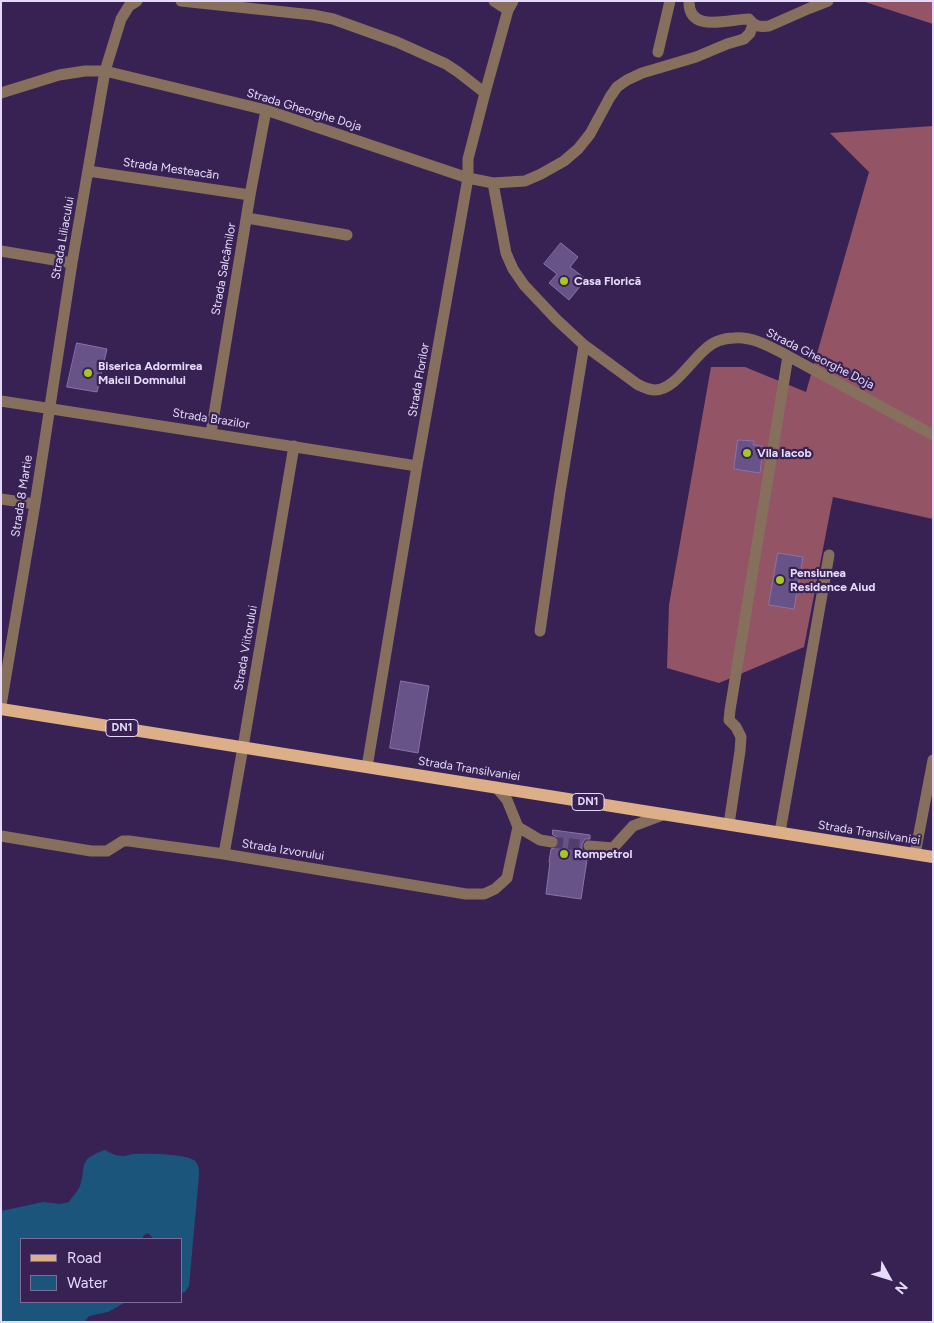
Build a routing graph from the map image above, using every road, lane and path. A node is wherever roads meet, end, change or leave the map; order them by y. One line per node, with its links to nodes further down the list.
1 (137, 1): 10 (street)
2 (181, 1): 12 (street)
3 (494, 1): 7 (street)
4 (670, 1): 9 (street)
5 (689, 1): 8 (street)
6 (828, 1): 8 (street)
7 (511, 6): 12 (street, Strada Florilor)
8 (753, 24): 16 (street, Strada Gheorghe Doja)
9 (658, 52)
10 (105, 71): 11 (street, Strada Gheorghe Doja); 13 (street, Strada Gheorghe Doja); 14 (street, Strada Liliacului)
11 (1, 93)
12 (484, 93): 15 (street, Strada Florilor)
13 (266, 110): 15 (street, Strada Gheorghe Doja); 17 (street, Strada Salcâmilor)
14 (88, 171): 17 (street, Strada Mesteacăn); 21 (street, Strada Liliacului)
15 (468, 178): 16 (street, Strada Gheorghe Doja); 29 (street, Strada Florilor)
16 (493, 183): 22 (street, Strada Gheorghe Doja)
17 (250, 195): 18 (street, Strada Salcâmilor)
18 (247, 218): 19 (street); 26 (street, Strada Salcâmilor)
19 (347, 235)
20 (1, 251): 21 (street)
21 (72, 263): 25 (street, Strada Liliacului)
22 (584, 345): 23 (street, Strada Gheorghe Doja); 33 (street)
23 (788, 356): 27 (street, Strada Gheorghe Doja); 41 (street)
24 (1, 401): 25 (street, Strada Brazilor)
25 (50, 409): 26 (street, Strada Brazilor); 31 (street, Strada 8 Martie)
26 (210, 433): 28 (street, Strada Brazilor)
27 (933, 435)
28 (294, 446): 29 (street, Strada Brazilor); 36 (street, Strada Viitorului)
29 (417, 466): 38 (street, Strada Florilor)
30 (1, 499): 31 (street)
31 (35, 504): 34 (street, Strada 8 Martie)
32 (829, 555): 43 (street)
33 (540, 631)
34 (1, 705)
35 (1, 709): 36 (main road, Strada Transilvaniei / DN1)
36 (243, 748): 38 (main road, Strada Transilvaniei / DN1); 47 (street, Strada Viitorului)
37 (933, 760): 48 (street)
38 (368, 767): 39 (main road, Strada Transilvaniei / DN1)
39 (496, 787): 40 (main road, Strada Transilvaniei / DN1); 42 (street)
40 (665, 814): 41 (main road, Strada Transilvaniei / DN1); 46 (street)
41 (729, 824): 43 (main road, Strada Transilvaniei / DN1)
42 (518, 827): 45 (street); 47 (street, Strada Izvorului)
43 (780, 832): 48 (main road, Strada Transilvaniei / DN1)
44 (1, 836): 47 (street, Strada Izvorului)
45 (552, 842)
46 (589, 846)
47 (224, 854)
48 (915, 854): 49 (main road, Strada Transilvaniei / DN1)
49 (933, 857)

